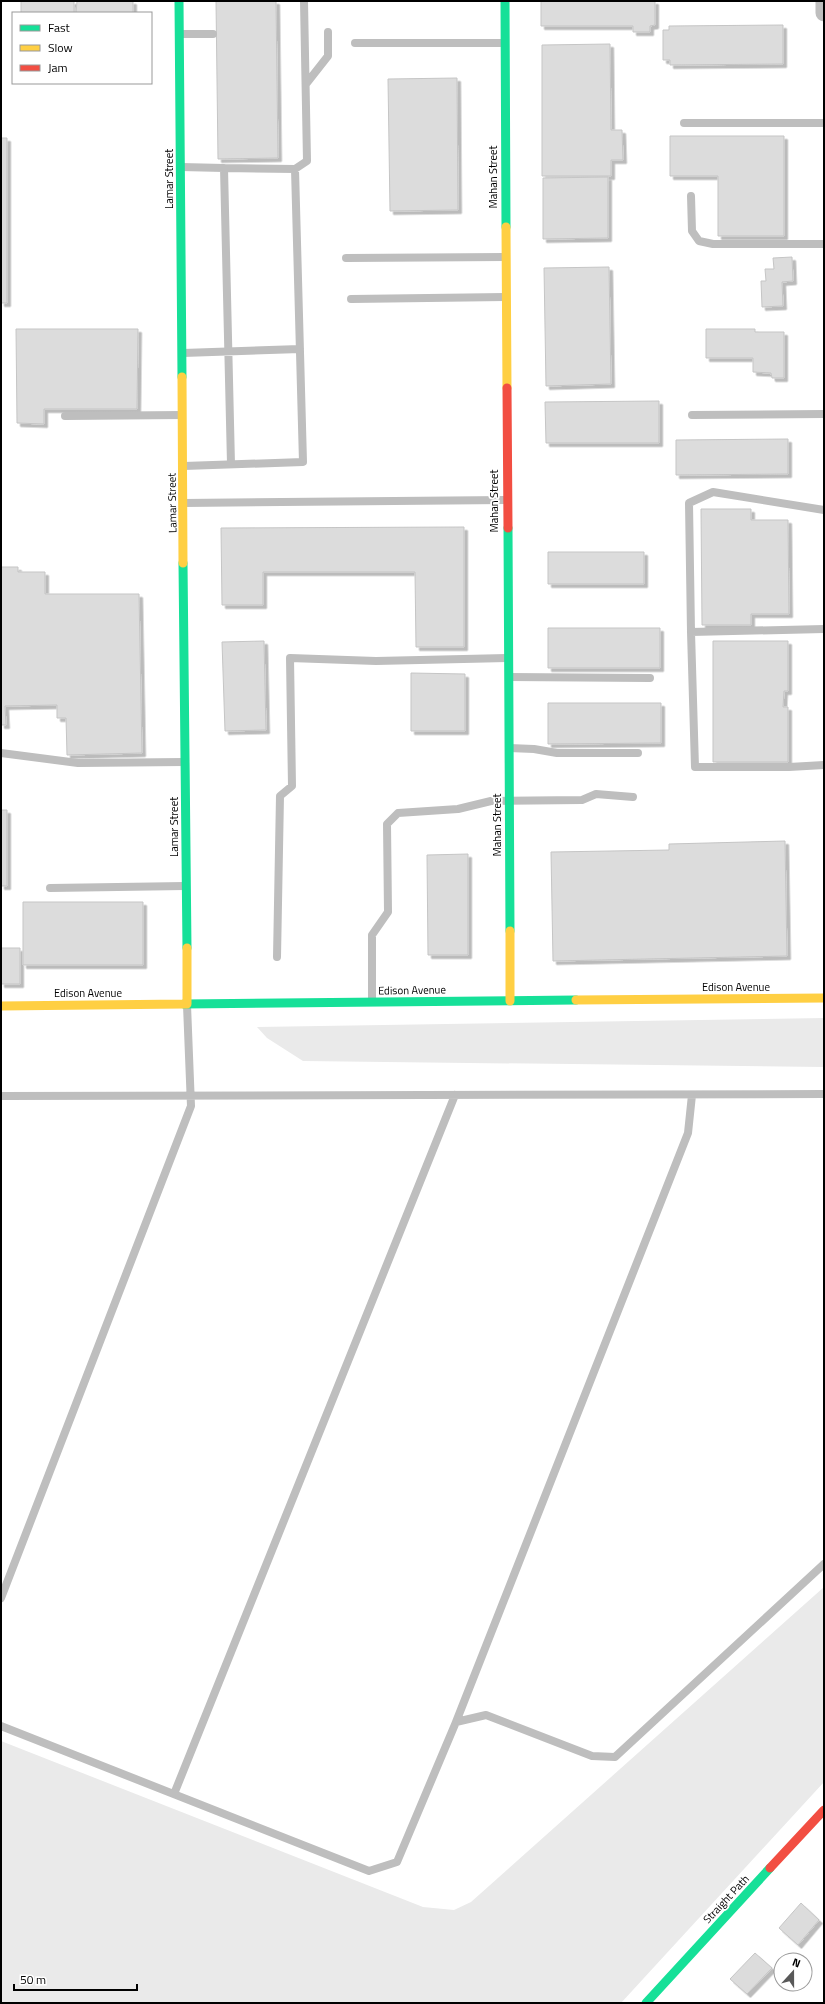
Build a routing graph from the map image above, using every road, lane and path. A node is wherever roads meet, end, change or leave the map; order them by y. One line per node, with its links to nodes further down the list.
1 (179, 1): 7 (street, Lamar Street)
2 (304, 1): 11 (lane)
3 (505, 1): 10 (street, Mahan Street)
4 (824, 1): 5 (street)
5 (824, 13)
6 (328, 32): 11 (lane)
7 (179, 34): 8 (lane); 14 (street, Lamar Street)
8 (213, 34)
9 (355, 43): 10 (lane)
10 (505, 44): 19 (street, Mahan Street)
11 (306, 84): 16 (lane)
12 (684, 123): 13 (lane)
13 (824, 123)
14 (181, 168): 15 (lane); 25 (street, Lamar Street)
15 (224, 168): 16 (lane); 24 (lane)
16 (295, 169): 23 (lane)
17 (691, 196): 18 (lane)
18 (824, 244)
19 (505, 257): 20 (lane); 21 (street, Mahan Street)
20 (346, 258)
21 (505, 297): 22 (lane); 32 (street, Mahan Street)
22 (351, 299)
23 (300, 349): 24 (lane); 30 (lane)
24 (228, 351): 25 (lane); 30 (lane)
25 (182, 353): 27 (street, Lamar Street)
26 (824, 414): 28 (lane)
27 (183, 415): 29 (lane); 31 (street, Lamar Street)
28 (692, 415)
29 (65, 416)
30 (231, 464): 31 (lane)
31 (184, 466): 33 (street, Lamar Street)
32 (506, 500): 33 (lane); 37 (street, Mahan Street)
33 (184, 503): 43 (street, Lamar Street)
34 (824, 510): 36 (lane)
35 (824, 629): 36 (lane)
36 (691, 632): 44 (lane)
37 (507, 658): 38 (street, Mahan Street); 49 (lane)
38 (508, 677): 39 (lane); 40 (street, Mahan Street)
39 (650, 678)
40 (508, 748): 42 (lane); 46 (street, Mahan Street)
41 (1, 753): 43 (lane)
42 (638, 753)
43 (186, 762): 47 (street, Lamar Street)
44 (824, 765)
45 (633, 797): 46 (lane)
46 (509, 801): 51 (street, Mahan Street); 52 (lane)
47 (186, 886): 48 (lane); 53 (street, Lamar Street)
48 (50, 888)
49 (277, 956)
50 (824, 998): 51 (street, Edison Avenue)
51 (510, 1001): 52 (street, Edison Avenue)
52 (372, 1002): 53 (street, Edison Avenue)
53 (187, 1004): 54 (street, Edison Avenue); 59 (lane)
54 (1, 1006)
55 (824, 1094): 57 (lane)
56 (455, 1095): 57 (lane); 59 (lane); 64 (lane)
57 (692, 1095): 62 (lane)
58 (1, 1096): 59 (lane)
59 (190, 1096): 61 (lane)
60 (824, 1564): 62 (lane)
61 (1, 1598)
62 (456, 1722): 64 (lane)
63 (1, 1726): 64 (lane)
64 (174, 1794)
65 (824, 1810): 66 (street, Straight Path)
66 (646, 2003)

